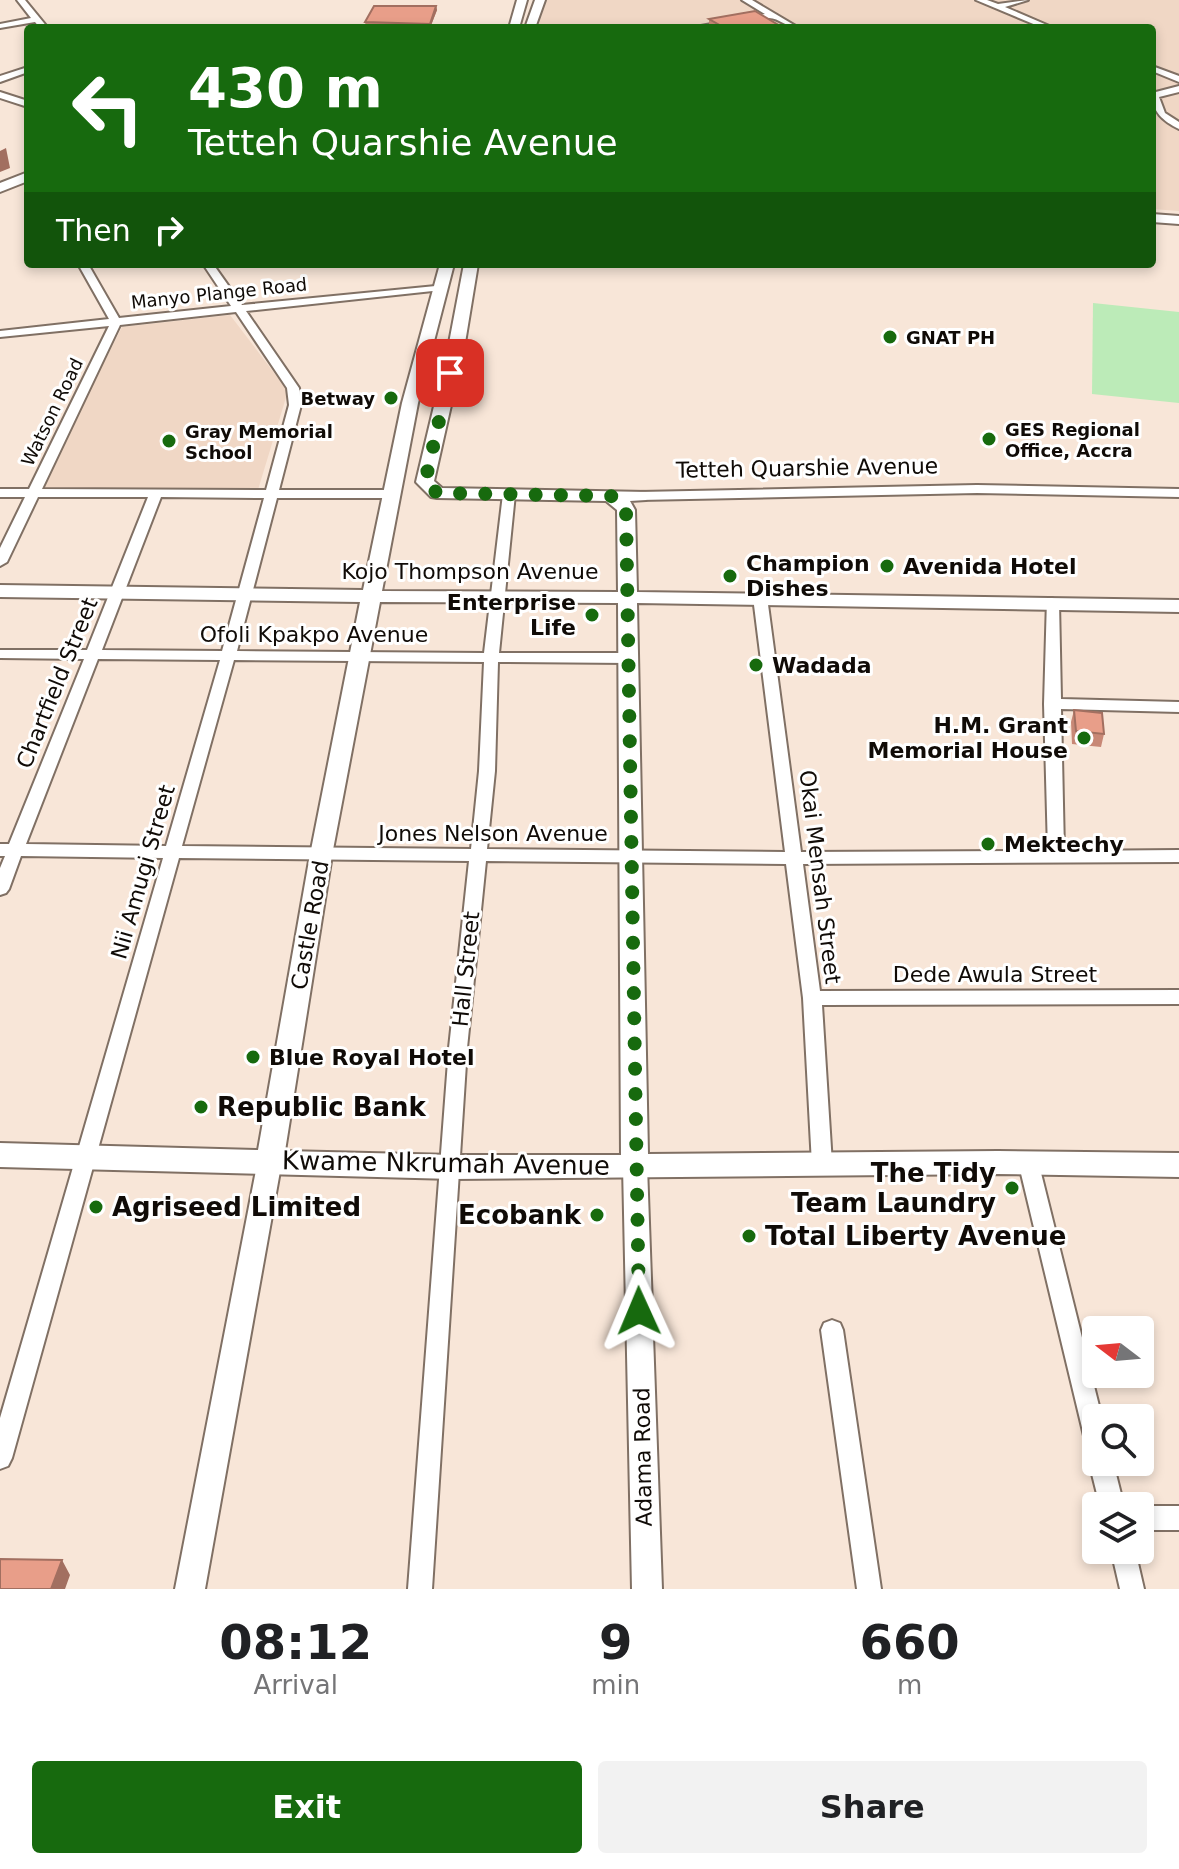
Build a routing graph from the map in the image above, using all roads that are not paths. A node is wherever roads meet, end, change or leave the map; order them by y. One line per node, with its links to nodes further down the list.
1 (21, 0): 9 (street)
2 (522, 0): 11 (main road)
3 (746, 0): 8 (street)
4 (980, 0): 7 (street)
5 (1024, 0): 7 (street)
6 (538, 2): 12 (main road)
7 (996, 7): 15 (street)
8 (772, 15): 13 (street); 14 (street)
9 (37, 19): 10 (street); 16 (street)
10 (41, 24)
11 (515, 24)
12 (531, 24)
13 (718, 24)
14 (788, 24)
15 (1040, 24)
16 (0, 26)
17 (1156, 70): 20 (street)
18 (24, 71): 19 (street)
19 (0, 79)
20 (1179, 79)
21 (1179, 89): 23 (street)
22 (0, 95): 24 (street)
23 (1156, 95)
24 (24, 103)
25 (1156, 103): 26 (street)
26 (1179, 126)
27 (24, 178): 28 (main road)
28 (0, 188)
29 (1156, 211): 30 (main road)
30 (1179, 213)
31 (1156, 218): 32 (main road)
32 (1179, 220)
33 (85, 268): 39 (street)
34 (211, 268): 38 (street, Nii Amugi Street)
35 (446, 268): 37 (main road, Castle Road)
36 (470, 268): 42 (main road)
37 (442, 287): 38 (street, Manyo Plange Road); 41 (main road, Castle Road)
38 (240, 308): 39 (street, Manyo Plange Road); 47 (street, Nii Amugi Street)
39 (116, 322): 40 (street, Manyo Plange Road); 44 (street, Watson Road)
40 (1, 333)
41 (410, 403): 42 (main road); 48 (main road, Castle Road)
42 (443, 404): 49 (main road, Tetteh Quarshie Avenue)
43 (0, 493): 44 (street)
44 (33, 493): 46 (street); 51 (street, Watson Road)
45 (1179, 493): 50 (street, Tetteh Quarshie Avenue)
46 (156, 494): 47 (street); 53 (street, Chartfield Street)
47 (270, 494): 48 (street); 54 (street, Nii Amugi Street)
48 (391, 494): 55 (main road, Castle Road)
49 (509, 494): 50 (main road, Tetteh Quarshie Avenue); 56 (street, Hall Street)
50 (626, 500): 57 (main road, Adama Road)
51 (0, 562)
52 (0, 591): 53 (main road, Kojo Thompson Avenue)
53 (117, 594): 54 (main road, Kojo Thompson Avenue); 62 (street, Chartfield Street)
54 (245, 595): 55 (main road, Kojo Thompson Avenue); 64 (street, Nii Amugi Street)
55 (373, 595): 56 (main road, Kojo Thompson Avenue); 63 (main road, Castle Road)
56 (499, 596): 57 (main road, Kojo Thompson Avenue); 65 (street, Hall Street)
57 (626, 596): 58 (main road, Kojo Thompson Avenue); 66 (main road, Adama Road)
58 (760, 597): 59 (main road, Kojo Thompson Avenue); 76 (street, Okai Mensah Street)
59 (1052, 602): 60 (main road, Kojo Thompson Avenue); 67 (street)
60 (1179, 606)
61 (0, 654): 62 (street, Ofoli Kpakpo Avenue)
62 (91, 655): 64 (street, Ofoli Kpakpo Avenue); 69 (street, Chartfield Street)
63 (362, 655): 64 (street, Ofoli Kpakpo Avenue); 65 (street, Ofoli Kpakpo Avenue); 71 (main road, Castle Road)
64 (228, 657): 70 (street, Nii Amugi Street)
65 (491, 657): 66 (street, Ofoli Kpakpo Avenue); 72 (street, Hall Street)
66 (628, 658): 73 (main road, Adama Road)
67 (1052, 704): 68 (street); 74 (street)
68 (1179, 707)
69 (7, 850): 70 (street, Jones Nelson Avenue); 77 (street, Chartfield Street)
70 (171, 852): 71 (street, Jones Nelson Avenue); 81 (street, Nii Amugi Street)
71 (321, 855): 72 (street, Jones Nelson Avenue); 82 (main road, Castle Road)
72 (478, 855): 73 (street, Jones Nelson Avenue); 87 (street, Hall Street)
73 (631, 855): 76 (street, Jones Nelson Avenue); 86 (main road, Adama Road)
74 (1056, 855): 75 (street, Jones Nelson Avenue); 76 (street, Jones Nelson Avenue)
75 (1179, 856)
76 (794, 858): 79 (street, Okai Mensah Street)
77 (0, 889)
78 (1179, 997): 79 (street, Dede Awula Street)
79 (812, 998): 84 (street, Okai Mensah Street)
80 (0, 1155): 81 (main road, Kwame Nkrumah Avenue)
81 (87, 1155): 82 (main road, Kwame Nkrumah Avenue); 90 (street, Nii Amugi Street)
82 (270, 1160): 87 (main road, Kwame Nkrumah Avenue); 94 (street, Castle Road)
83 (1028, 1161): 84 (main road, Kwame Nkrumah Avenue); 85 (main road, Kwame Nkrumah Avenue); 89 (street)
84 (822, 1164): 86 (main road, Kwame Nkrumah Avenue)
85 (1179, 1165)
86 (635, 1166): 87 (main road, Kwame Nkrumah Avenue); 96 (street, Adama Road)
87 (450, 1167): 95 (street, Hall Street)
88 (832, 1330): 97 (street)
89 (1087, 1404)
90 (0, 1458)
91 (1154, 1518): 92 (street)
92 (1179, 1518)
93 (1126, 1564): 98 (street)
94 (190, 1589)
95 (420, 1589)
96 (647, 1589)
97 (869, 1589)
98 (1132, 1589)

